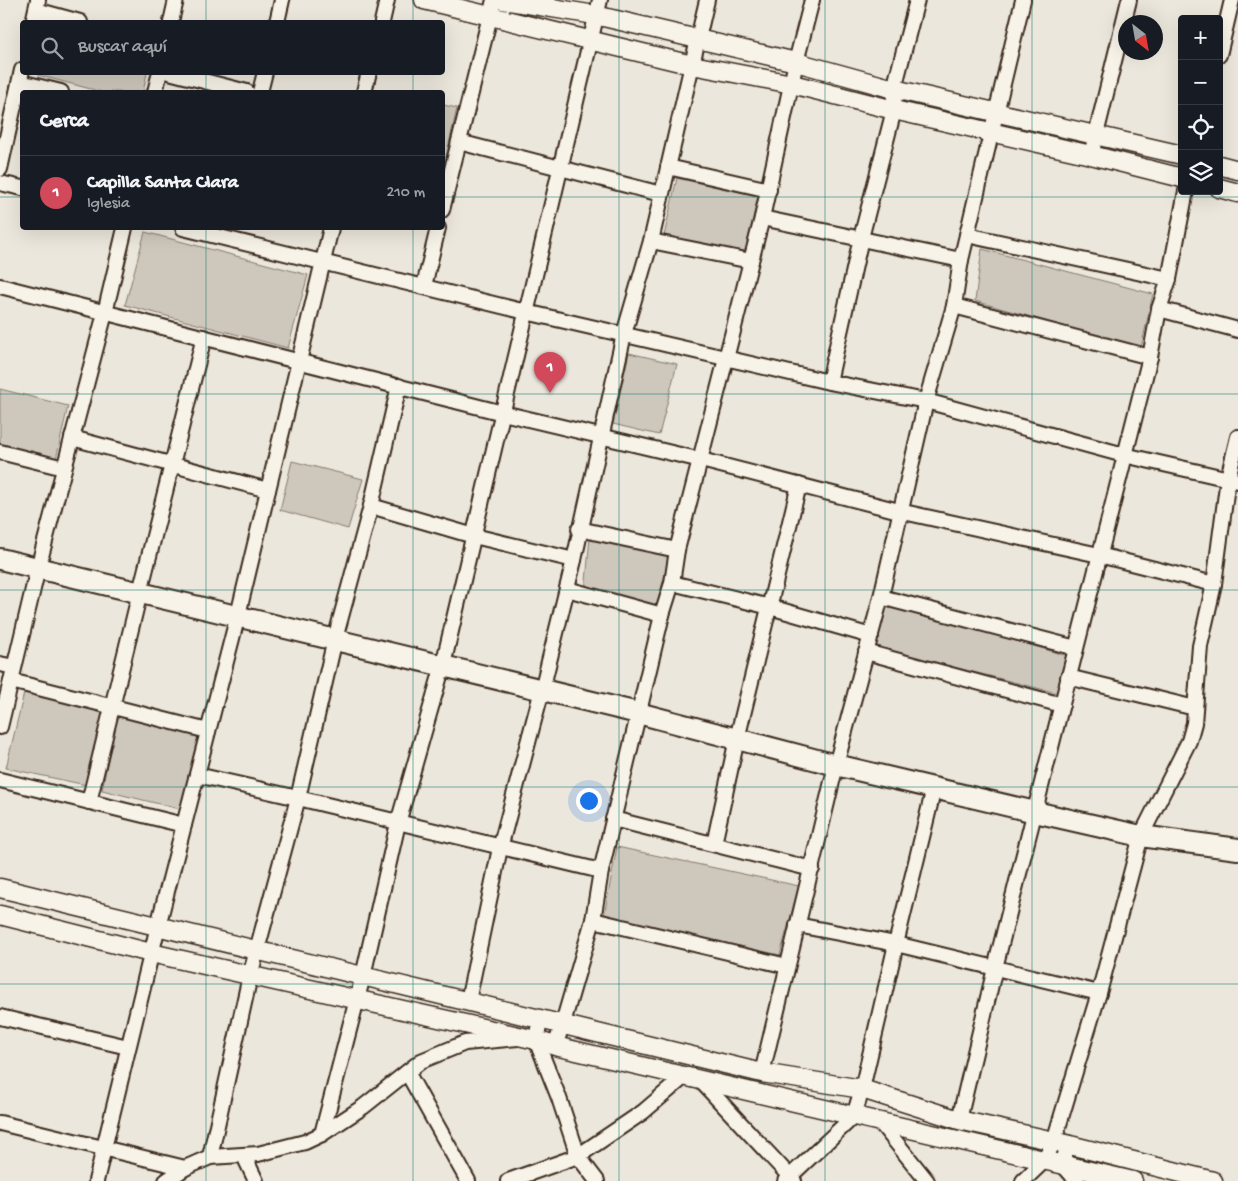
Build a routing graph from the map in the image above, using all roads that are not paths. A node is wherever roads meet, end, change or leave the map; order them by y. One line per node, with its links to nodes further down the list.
1 (176, 0): 16 (street)
2 (282, 0): 17 (street)
3 (387, 0): 18 (street)
4 (424, 0): 12 (street)
5 (503, 0): 13 (street)
6 (707, 0): 21 (street)
7 (812, 0): 22 (street)
8 (917, 0): 30 (street)
9 (1023, 0): 37 (street)
10 (1129, 0): 39 (street)
11 (1232, 0): 19 (street)
12 (492, 8): 20 (street); 40 (street)
13 (598, 8): 20 (street); 21 (street)
14 (36, 11): 15 (street)
15 (72, 20)
16 (171, 20)
17 (277, 20)
18 (382, 20)
19 (1223, 38)
20 (590, 40): 23 (street); 45 (street)
21 (697, 40): 22 (street); 23 (street)
22 (796, 62): 29 (street); 30 (street)
23 (692, 65): 29 (street); 44 (street)
24 (159, 75): 32 (street)
25 (181, 75): 33 (street)
26 (264, 75): 34 (street)
27 (368, 75): 35 (street)
28 (21, 76): 31 (street); 46 (street)
29 (792, 84): 36 (street); 52 (street)
30 (894, 88): 36 (street); 37 (street)
31 (56, 90)
32 (156, 90)
33 (239, 90)
34 (260, 90)
35 (364, 90)
36 (894, 110): 38 (street); 64 (street)
37 (995, 111): 38 (street); 39 (street)
38 (991, 132): 42 (street); 63 (street)
39 (1096, 134): 41 (street); 42 (street)
40 (459, 142): 45 (street); 56 (street)
41 (1178, 154)
42 (1091, 155): 48 (street)
43 (1223, 166): 47 (street)
44 (668, 167): 52 (street); 54 (street)
45 (560, 168): 54 (street); 74 (street)
46 (0, 169)
47 (1238, 170)
48 (1178, 177)
49 (0, 183): 50 (street)
50 (20, 188)
51 (1223, 189): 53 (street)
52 (769, 190): 57 (street)
53 (1238, 193)
54 (661, 194): 65 (street)
55 (1185, 195): 69 (street)
56 (445, 198)
57 (762, 218): 64 (street); 68 (street)
58 (125, 230): 75 (street)
59 (201, 230): 62 (street)
60 (331, 230): 67 (street)
61 (438, 230): 71 (street)
62 (228, 233): 67 (street)
63 (967, 235): 66 (street); 69 (street)
64 (861, 238): 66 (street); 82 (street)
65 (651, 241): 68 (street); 77 (street)
66 (961, 260): 72 (street)
67 (323, 261): 71 (street); 81 (street)
68 (751, 261): 80 (street)
69 (1169, 279): 73 (street)
70 (0, 286): 75 (street)
71 (424, 286): 74 (street)
72 (954, 306): 79 (street); 84 (street)
73 (1159, 309): 76 (street); 79 (street)
74 (526, 312): 77 (street); 85 (street)
75 (105, 313): 78 (street); 88 (street)
76 (1238, 330)
77 (624, 334): 80 (street); 86 (street)
78 (204, 337): 81 (street); 92 (street)
79 (1150, 357): 90 (street)
80 (727, 358): 82 (street); 91 (street)
81 (299, 362): 83 (street); 96 (street)
82 (828, 382): 84 (street)
83 (398, 386): 85 (street); 97 (street)
84 (926, 401): 90 (street); 98 (street)
85 (503, 412): 86 (street); 100 (street)
86 (600, 436): 91 (street); 99 (street)
87 (1238, 437): 94 (street)
88 (72, 438): 92 (street); 93 (street)
89 (0, 452): 93 (street)
90 (1124, 455): 94 (street); 102 (street)
91 (701, 460): 95 (street); 101 (street)
92 (172, 465): 96 (street); 109 (street)
93 (64, 468): 105 (street)
94 (1233, 480): 107 (street)
95 (799, 484): 98 (street); 111 (street)
96 (268, 490): 113 (street)
97 (371, 506): 100 (street); 115 (street)
98 (899, 511): 102 (street); 110 (street)
99 (580, 529): 101 (street); 104 (street)
100 (474, 536): 104 (street); 119 (street)
101 (678, 550): 106 (street)
102 (1099, 555): 107 (street); 116 (street)
103 (0, 559): 105 (main road)
104 (574, 560): 108 (street)
105 (38, 568): 109 (main road); 120 (street)
106 (672, 583): 111 (street); 112 (street)
107 (1214, 584): 125 (street)
108 (567, 589): 112 (street); 122 (street)
109 (140, 592): 113 (main road); 124 (street)
110 (881, 597): 114 (street); 116 (street)
111 (770, 607): 114 (street); 129 (street)
112 (662, 614): 126 (street)
113 (238, 615): 115 (main road); 128 (street)
114 (870, 636): 117 (street)
115 (335, 639): 119 (main road); 134 (street)
116 (1076, 648): 121 (street)
117 (866, 652): 123 (street); 130 (street)
118 (0, 664): 120 (street)
119 (443, 666): 122 (main road); 138 (street)
120 (13, 674): 124 (street); 127 (street)
121 (1068, 676): 123 (street); 125 (street)
122 (542, 690): 126 (main road); 142 (street)
123 (1062, 705): 136 (street)
124 (111, 706): 128 (street); 135 (street)
125 (1195, 708): 140 (street)
126 (638, 713): 129 (main road); 137 (street)
127 (0, 728)
128 (208, 731): 131 (street)
129 (737, 739): 130 (main road); 141 (street)
130 (836, 765): 133 (main road); 144 (street)
131 (197, 775): 134 (street); 139 (street)
132 (0, 780): 135 (street)
133 (934, 788): 136 (main road); 151 (street)
134 (298, 798): 138 (street); 152 (street)
135 (89, 802): 139 (street)
136 (1035, 812): 140 (main road); 155 (street)
137 (613, 819): 141 (street); 145 (street)
138 (398, 823): 142 (street); 157 (street)
139 (184, 824): 150 (street)
140 (1141, 836): 143 (main road); 158 (street)
141 (714, 844): 144 (street)
142 (500, 848): 145 (street); 160 (street)
143 (1238, 849)
144 (812, 869): 149 (street)
145 (601, 872): 148 (street)
146 (0, 888): 150 (street)
147 (0, 915): 153 (street)
148 (593, 920): 154 (street); 163 (street)
149 (797, 925): 151 (street); 154 (street)
150 (158, 926): 152 (street); 153 (street)
151 (896, 944): 155 (street); 170 (street)
152 (257, 950): 156 (street); 157 (street)
153 (151, 953): 156 (street); 166 (street)
154 (787, 966): 168 (street)
155 (995, 968): 158 (street); 172 (street)
156 (250, 976): 159 (street); 180 (street)
157 (363, 976): 159 (street); 160 (street)
158 (1099, 993): 176 (street)
159 (356, 1000): 164 (street); 175 (street)
160 (468, 1001): 162 (street)
161 (0, 1017): 166 (street)
162 (541, 1018): 163 (street); 164 (street)
163 (563, 1024): 165 (street); 168 (street)
164 (530, 1039): 165 (street); 167 (street); 179 (street)
165 (555, 1046): 169 (street)
166 (128, 1048): 177 (street)
167 (406, 1072): 175 (street); 188 (street)
168 (762, 1073): 170 (street)
169 (693, 1078): 171 (street); 179 (street); 184 (street)
170 (862, 1089): 171 (street); 172 (street)
171 (854, 1116): 173 (street); 184 (street)
172 (959, 1120): 176 (street)
173 (879, 1121): 181 (street); 191 (street)
174 (0, 1123): 177 (street)
175 (322, 1134): 178 (street)
176 (1061, 1143): 181 (street); 182 (street); 195 (street)
177 (104, 1148): 183 (street); 185 (street)
178 (244, 1156): 180 (street); 187 (street)
179 (578, 1156): 189 (street); 190 (street)
180 (210, 1158): 183 (street)
181 (1045, 1160): 182 (street); 192 (street)
182 (1063, 1165): 193 (street); 194 (street)
183 (185, 1168): 186 (street)
184 (789, 1180)
185 (96, 1181)
186 (166, 1181)
187 (256, 1181)
188 (468, 1181)
189 (508, 1181)
190 (597, 1181)
191 (927, 1181)
192 (1023, 1181)
193 (1077, 1181)
194 (1133, 1181)
195 (1212, 1181)

